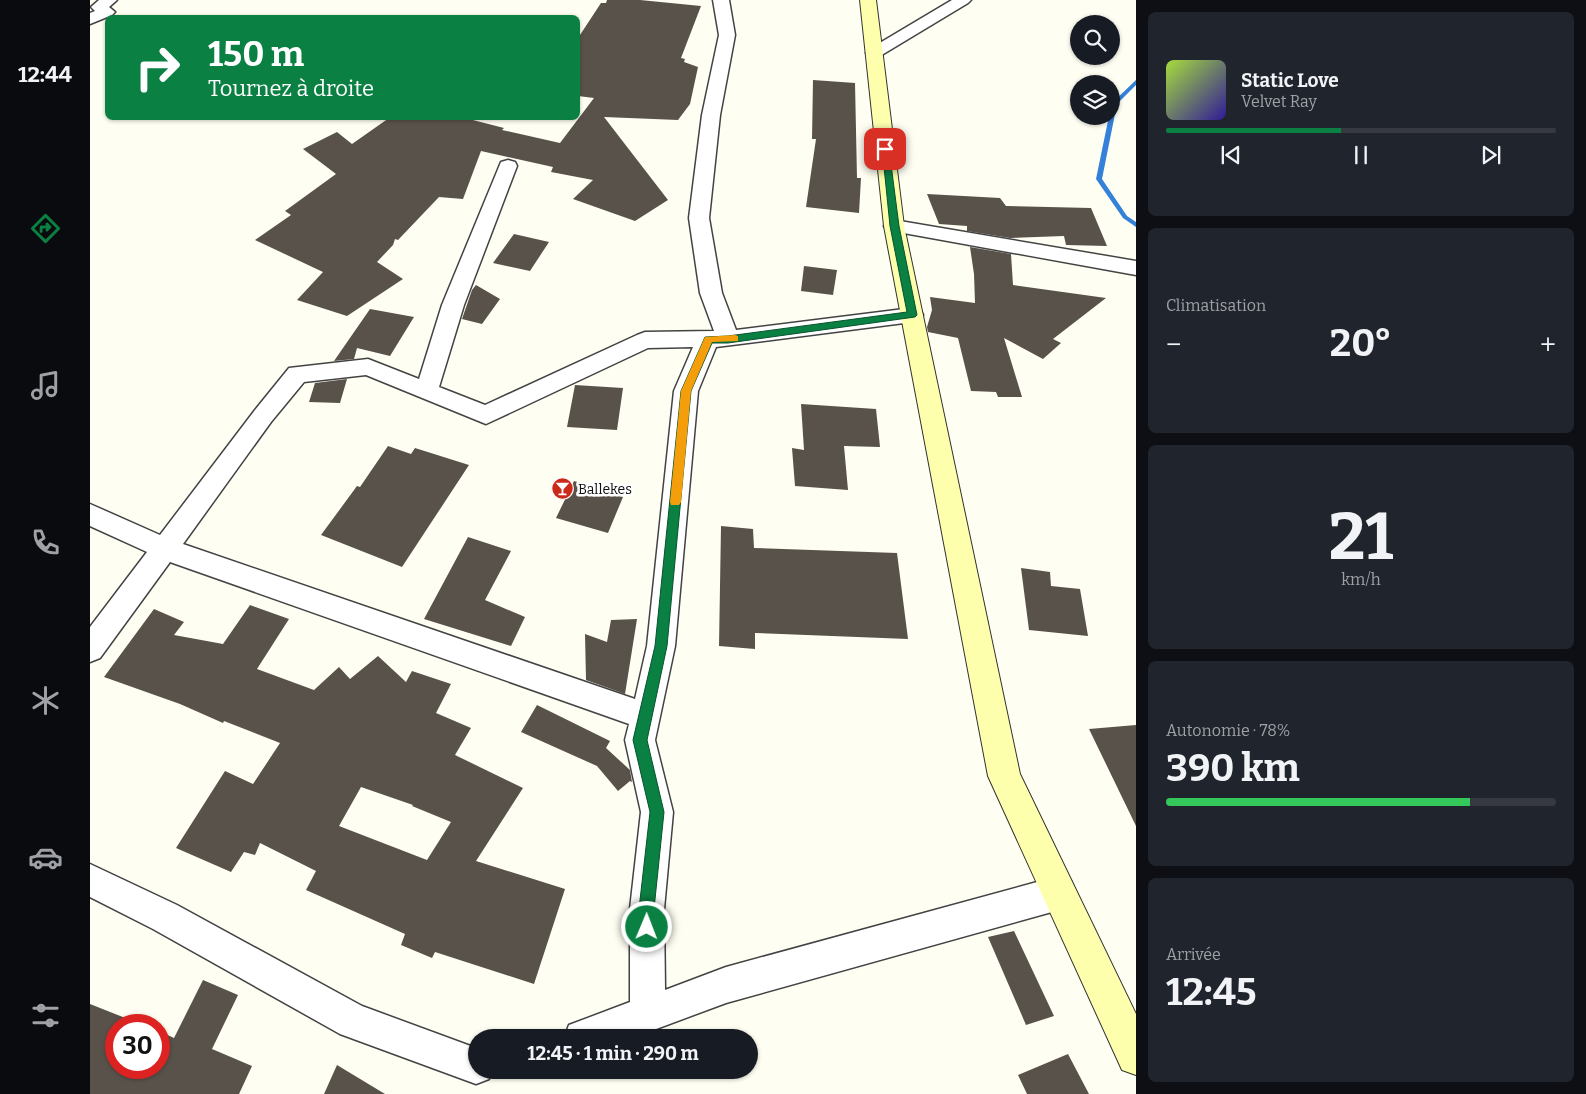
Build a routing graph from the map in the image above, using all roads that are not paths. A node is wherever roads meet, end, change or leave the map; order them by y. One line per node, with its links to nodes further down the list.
1 (110, 0): 5 (street)
2 (721, 0): 11 (street)
3 (868, 0): 6 (main road)
4 (962, 0): 6 (street)
5 (90, 19)
6 (874, 53): 8 (main road)
7 (508, 166): 12 (street)
8 (894, 226): 9 (street); 10 (main road)
9 (1136, 268)
10 (912, 315): 11 (street); 18 (main road)
11 (718, 339): 12 (street); 16 (street)
12 (427, 390): 14 (street)
13 (90, 514): 14 (street)
14 (164, 549): 15 (street); 16 (street)
15 (90, 649)
16 (645, 716): 19 (street)
17 (90, 880): 22 (street)
18 (1059, 893): 19 (street); 21 (main road)
19 (648, 1014): 20 (street)
20 (607, 1029)
21 (1136, 1056)
22 (468, 1063)

